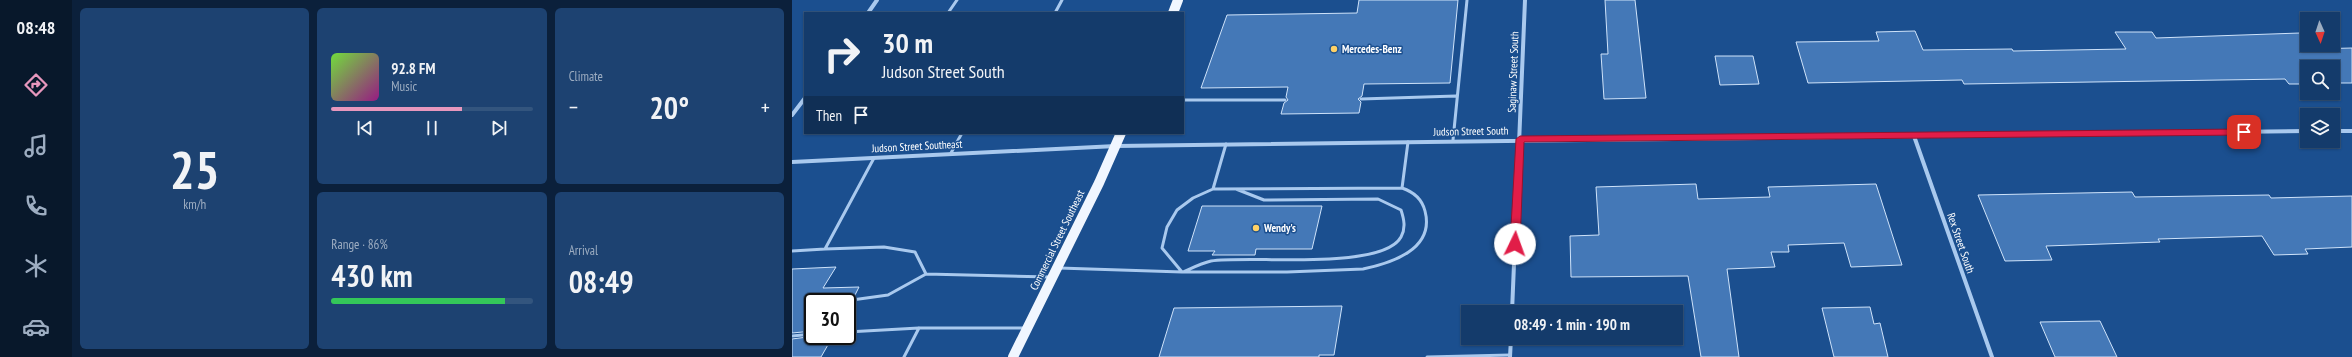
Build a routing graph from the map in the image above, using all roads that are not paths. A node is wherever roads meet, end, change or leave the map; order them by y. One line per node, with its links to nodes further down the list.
1 (877, 0): 7 (street)
2 (957, 0): 8 (lane)
3 (1062, 0): 9 (lane)
4 (1178, 0): 10 (main road)
5 (1466, 0): 11 (lane)
6 (1524, 0): 23 (street, Saginaw Street South)
7 (869, 12)
8 (949, 12)
9 (1056, 12)
10 (1173, 12)
11 (1456, 96): 13 (lane); 24 (lane)
12 (804, 99): 16 (street)
13 (1361, 99)
14 (1184, 100): 15 (lane)
15 (1285, 100)
16 (792, 115)
17 (2352, 130): 19 (street)
18 (2300, 131): 22 (street, Judson Street South)
19 (2340, 131)
20 (961, 134): 28 (lane)
21 (1121, 134): 27 (main road, Commercial Street Southeast)
22 (1914, 136): 23 (street, Judson Street South); 51 (street, Rex Street South)
23 (1520, 139): 24 (street, Judson Street South); 40 (street, Saginaw Street South)
24 (1453, 140): 25 (street, Judson Street South)
25 (1408, 141): 26 (street, Judson Street South); 31 (lane)
26 (1226, 144): 27 (street, Judson Street South); 32 (lane)
27 (1116, 146): 28 (street, Judson Street Southeast); 36 (main road, Commercial Street Southeast)
28 (951, 153): 29 (street, Judson Street Southeast)
29 (875, 157): 30 (street, Judson Street Southeast); 34 (lane)
30 (792, 162)
31 (1402, 188): 33 (lane); 37 (lane)
32 (1213, 189): 33 (lane); 37 (lane)
33 (1236, 189): 37 (lane)
34 (825, 250): 35 (lane); 38 (lane)
35 (792, 251)
36 (1055, 272): 37 (lane); 38 (lane); 42 (main road, Commercial Street Southeast)
37 (1182, 272)
38 (926, 274): 39 (lane)
39 (856, 299)
40 (1512, 305)
41 (919, 328): 42 (lane); 43 (lane); 48 (lane)
42 (1027, 328): 49 (main road, Commercial Street Southeast)
43 (856, 332)
44 (804, 335): 45 (lane)
45 (792, 336)
46 (1511, 345): 47 (street)
47 (1510, 356): 50 (lane)
48 (904, 357)
49 (1014, 357)
50 (1427, 357)
51 (1992, 357)

